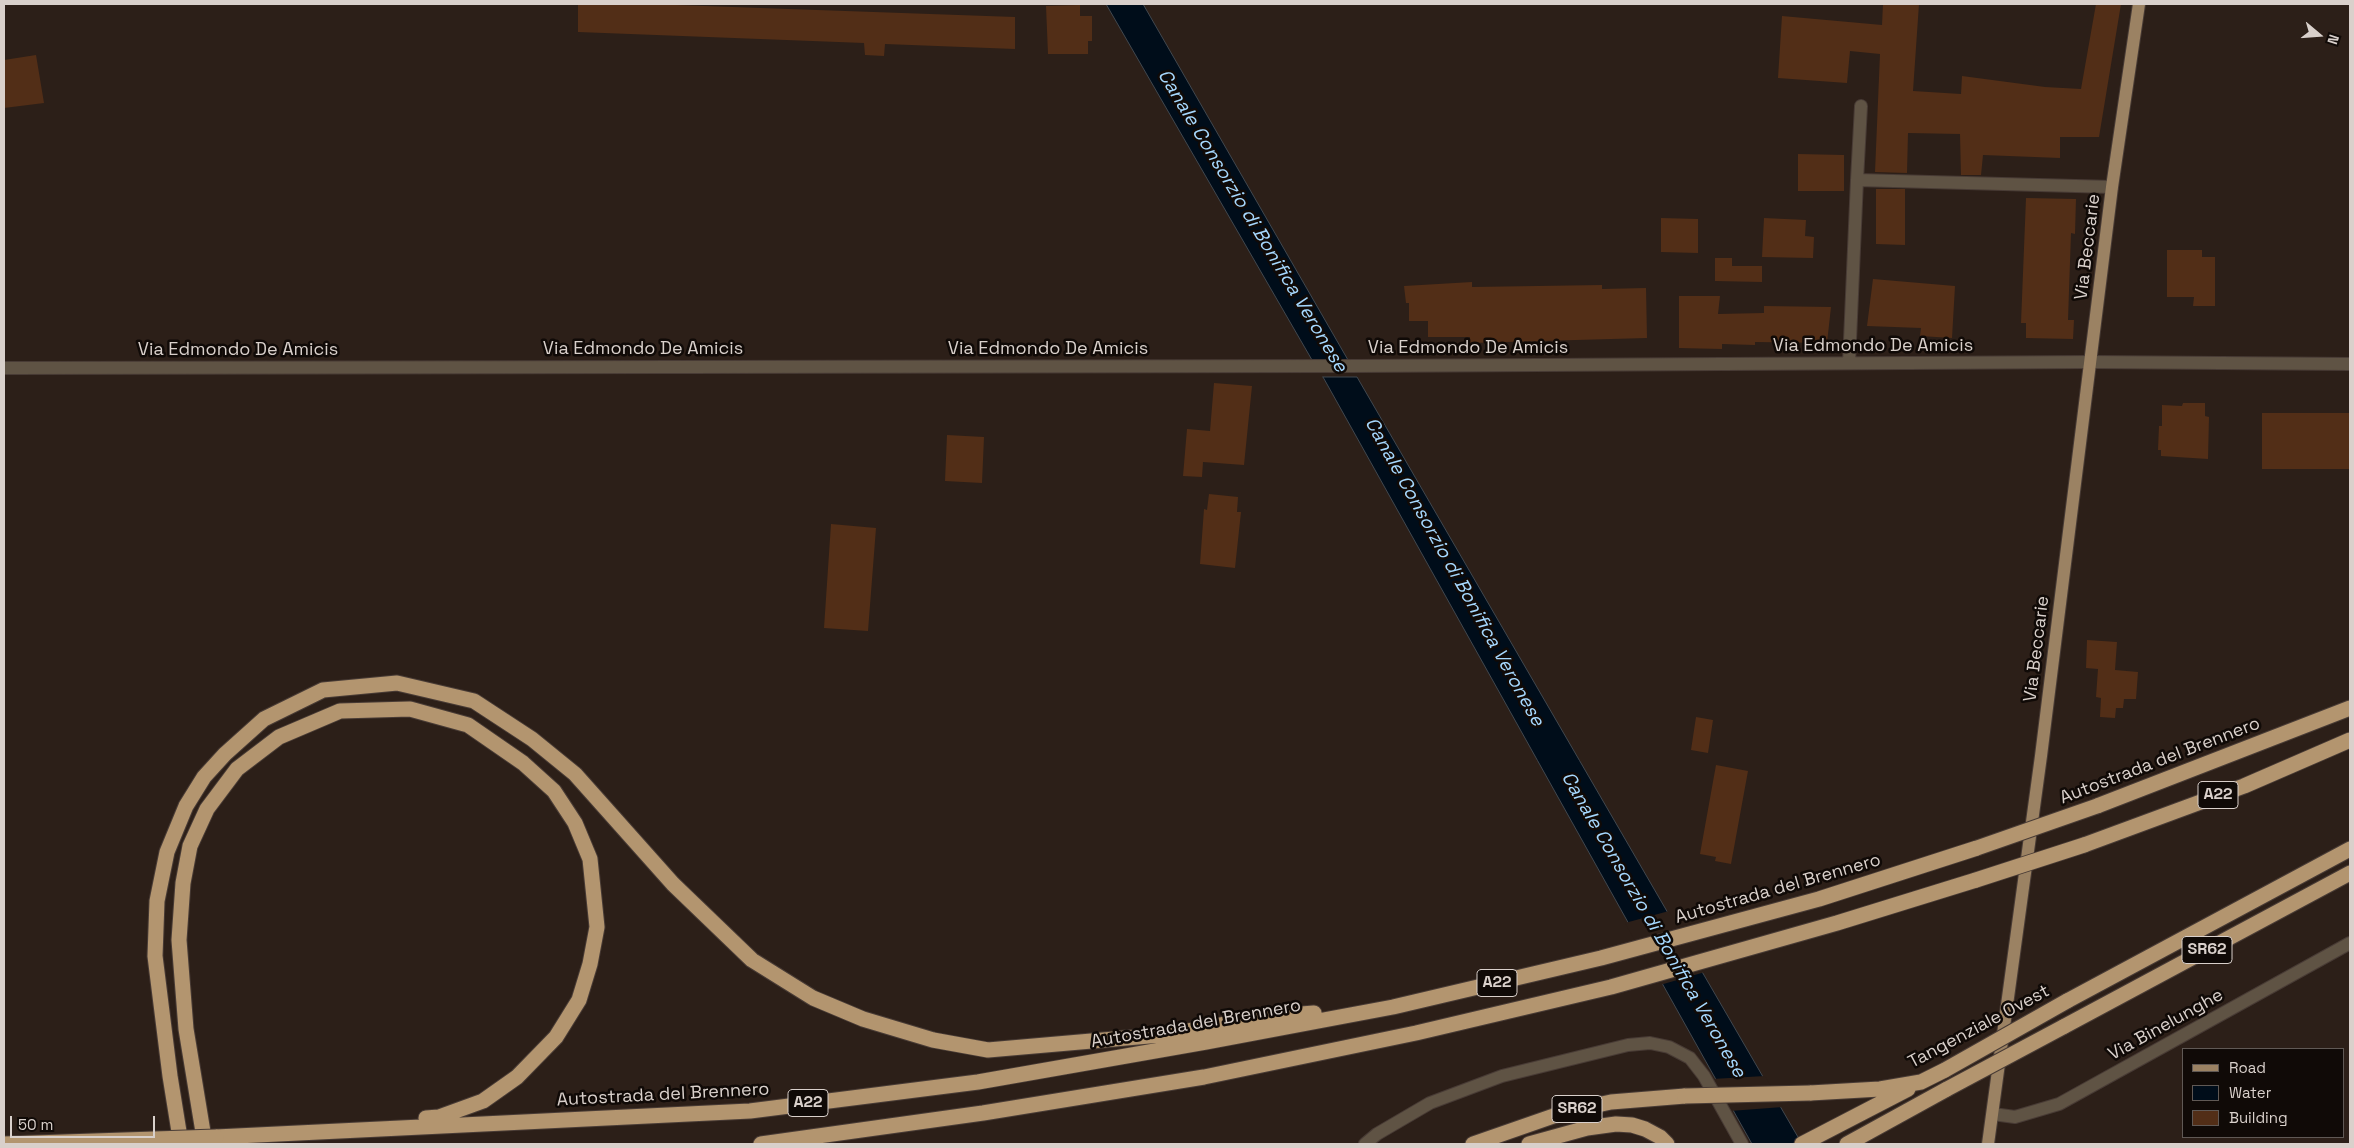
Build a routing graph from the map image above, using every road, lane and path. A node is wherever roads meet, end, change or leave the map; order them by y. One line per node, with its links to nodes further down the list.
1 (2139, 4): 4 (main road, Via Beccarie)
2 (1860, 106): 3 (street)
3 (1857, 180): 4 (street, Via Beccarie); 6 (street)
4 (2112, 187): 5 (main road, Via Beccarie)
5 (2092, 362): 6 (street, Via Edmondo De Amicis); 7 (street, Via Edmondo De Amicis); 16 (main road, Via Beccarie)
6 (1849, 364): 8 (street, Via Edmondo De Amicis)
7 (2350, 364)
8 (4, 368)
9 (2350, 708): 14 (highway, Autostrada del Brennero / A22, bridge)
10 (2350, 740): 20 (highway, A22, bridge)
11 (2350, 849): 15 (highway, Tangenziale Ovest / SR62, bridge)
12 (2350, 873): 27 (highway, SR62, bridge)
13 (2350, 943): 16 (street, Via Binelunghe)
14 (1393, 1007): 17 (highway, Autostrada del Brennero / A22); 19 (highway)
15 (1921, 1082): 22 (highway, Tangenziale Ovest / SR62, bridge); 26 (highway)
16 (1993, 1114): 28 (main road, Via Beccarie)
17 (211, 1140): 17 (highway); 18 (highway, Autostrada del Brennero / A22, bridge)
18 (4, 1144)
19 (182, 1144)
20 (761, 1144)
21 (1365, 1144): 25 (street)
22 (1473, 1144)
23 (1528, 1144): 24 (highway)
24 (1667, 1144)
25 (1742, 1144)
26 (1802, 1144)
27 (1847, 1144)
28 (1988, 1144)

